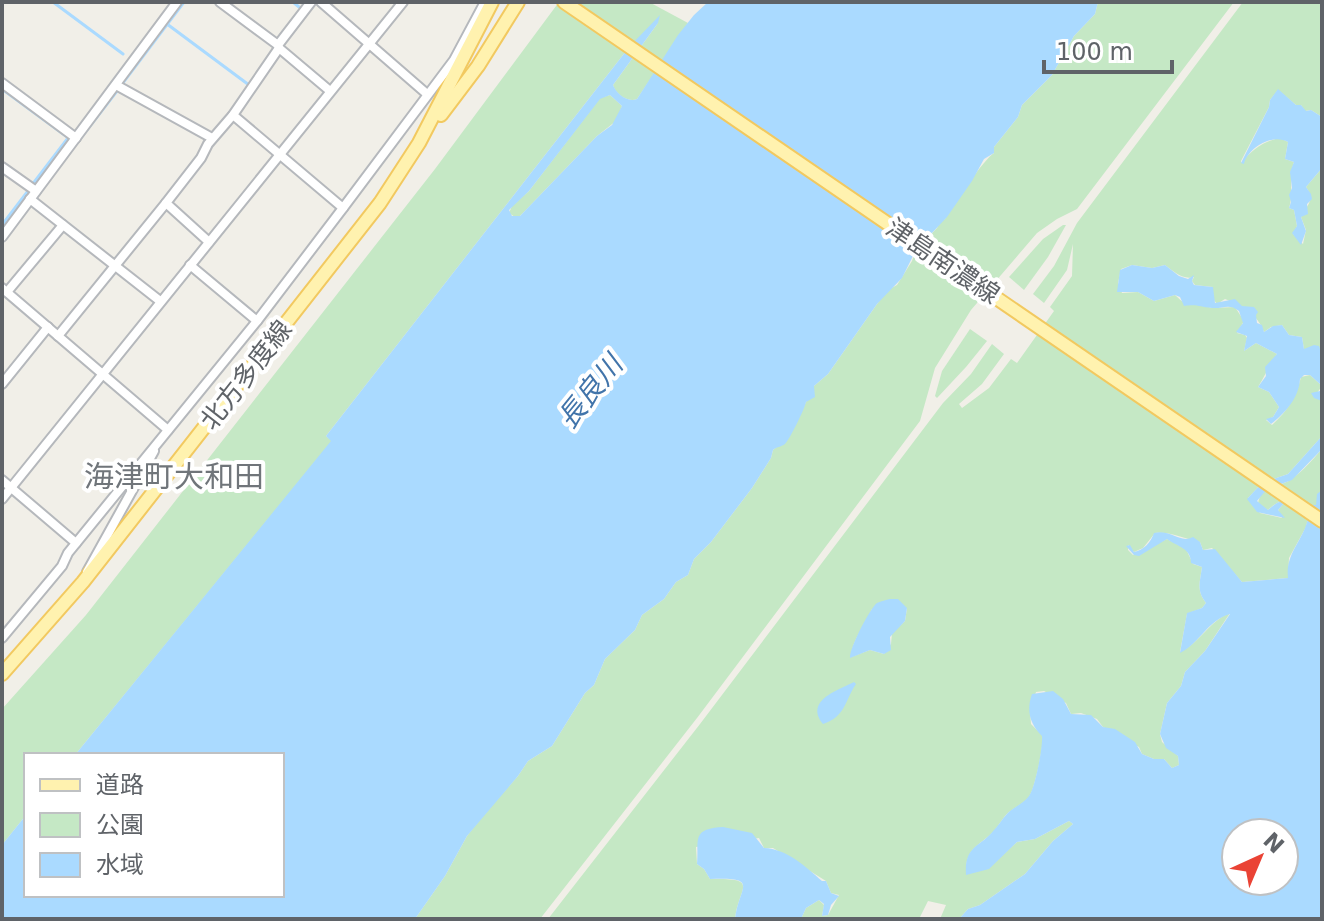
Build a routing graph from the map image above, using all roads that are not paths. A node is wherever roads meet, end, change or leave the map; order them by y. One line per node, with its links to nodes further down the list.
1 (177, 2): 13 (street)
2 (220, 2): 11 (street)
3 (311, 2): 11 (street)
4 (321, 2): 10 (street)
5 (403, 2): 10 (street)
6 (485, 2): 15 (street)
7 (492, 2): 19 (main road)
8 (518, 2): 19 (main road)
9 (564, 2): 41 (main road, 津島南濃線)
10 (369, 44): 14 (street); 15 (street)
11 (278, 46): 14 (street); 16 (street)
12 (2, 83): 17 (street)
13 (116, 85): 17 (street); 18 (street)
14 (330, 91): 20 (street)
15 (427, 94): 24 (street)
16 (233, 115): 18 (street); 20 (street)
17 (76, 138): 22 (street)
18 (212, 138): 23 (street)
19 (419, 143): 43 (main road, 北方多度線)
20 (279, 154): 24 (street); 27 (street)
21 (2, 167): 22 (street)
22 (33, 195): 25 (street); 26 (street)
23 (166, 203): 27 (street); 28 (street)
24 (343, 208): 32 (street)
25 (63, 225): 28 (street); 30 (street)
26 (2, 237)
27 (209, 242): 29 (street)
28 (115, 265): 31 (street); 34 (street)
29 (190, 265): 31 (street); 32 (street)
30 (5, 290): 33 (street)
31 (160, 301): 35 (street)
32 (257, 321): 37 (street)
33 (48, 327): 34 (street); 36 (street)
34 (58, 336): 35 (street)
35 (102, 374): 37 (street); 39 (street)
36 (2, 384)
37 (168, 430): 42 (street); 43 (street)
38 (2, 480): 39 (street)
39 (11, 488): 40 (street); 42 (street)
40 (2, 499)
41 (1322, 521)
42 (76, 543): 44 (street)
43 (83, 582): 45 (main road, 北方多度線)
44 (2, 638)
45 (2, 674)

